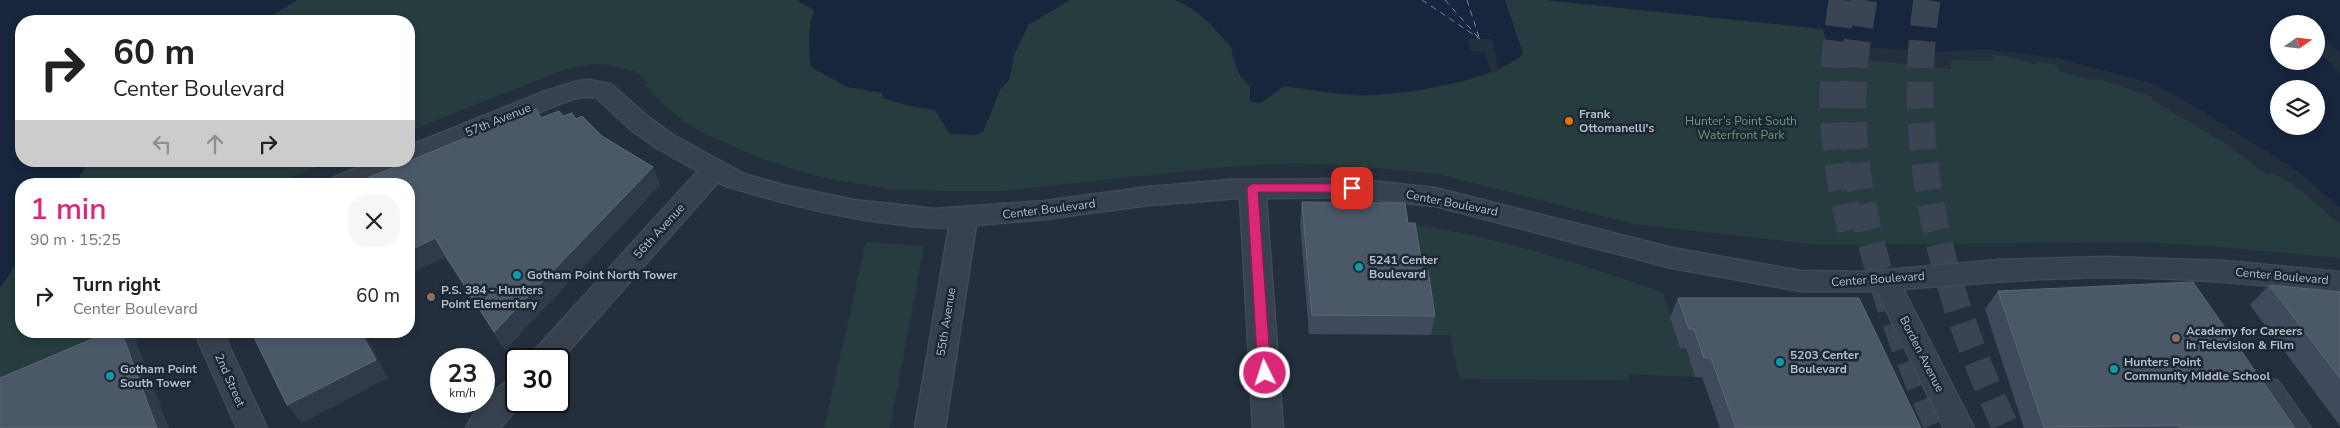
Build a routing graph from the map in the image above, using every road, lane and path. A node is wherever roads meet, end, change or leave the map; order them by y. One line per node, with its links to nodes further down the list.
1 (590, 88): 2 (street, 57th Avenue); 4 (street, Center Boulevard)
2 (415, 154)
3 (383, 167): 5 (street)
4 (714, 170): 7 (street, Center Boulevard); 13 (street, 56th Avenue)
5 (356, 178)
6 (1252, 188): 7 (street, Center Boulevard); 9 (street, Center Boulevard); 19 (street)
7 (964, 217): 18 (street, 55th Avenue)
8 (2182, 269): 9 (street, Center Boulevard); 10 (street, Center Boulevard); 11 (street)
9 (1885, 280): 20 (street, Borden Avenue)
10 (2340, 282)
11 (2202, 297)
12 (211, 338): 16 (street, 2nd Street)
13 (554, 348)
14 (2252, 368): 21 (street)
15 (505, 401): 17 (street)
16 (252, 428)
17 (481, 428)
18 (930, 428)
19 (1268, 428)
20 (1959, 428)
21 (2296, 428)

